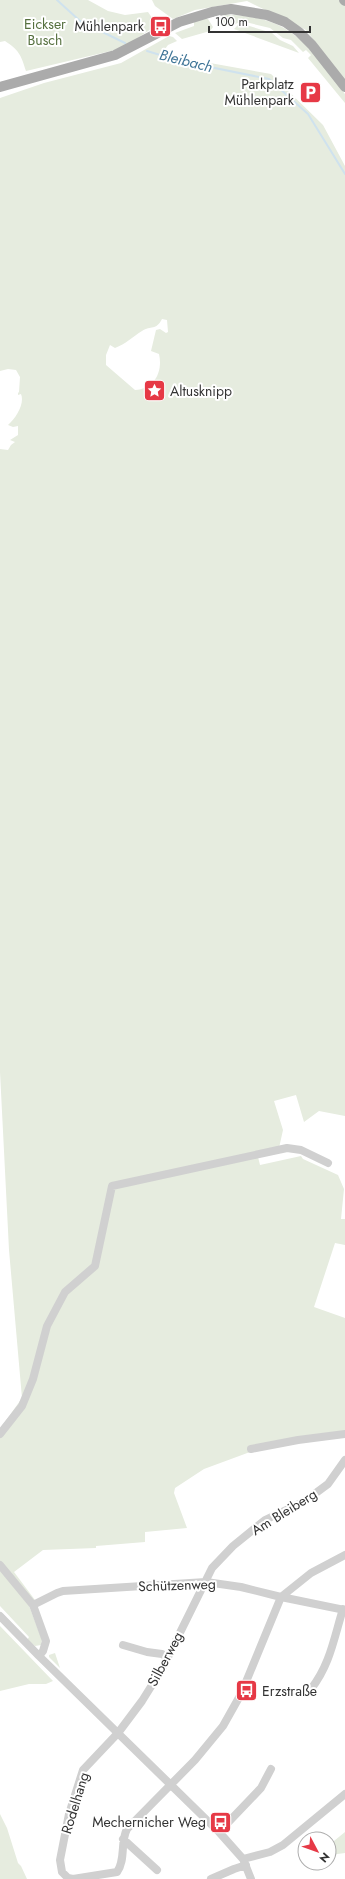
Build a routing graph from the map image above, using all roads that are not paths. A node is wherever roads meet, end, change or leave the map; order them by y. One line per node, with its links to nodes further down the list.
1 (0, 87): 2 (main road)
2 (345, 87)
3 (328, 1163): 4 (street)
4 (0, 1434)
5 (345, 1434): 6 (street)
6 (251, 1449)
7 (345, 1460): 10 (street, Am Bleiberg)
8 (345, 1555): 11 (street)
9 (0, 1565): 12 (street)
10 (206, 1582): 11 (street, Schützenweg); 12 (street, Schützenweg); 17 (street, Silberweg)
11 (281, 1598): 13 (street, Schützenweg); 21 (street)
12 (33, 1605): 16 (street)
13 (344, 1609): 18 (street)
14 (0, 1616): 16 (street)
15 (123, 1645): 17 (street)
16 (39, 1656): 19 (street)
17 (167, 1657): 19 (street, Silberweg)
18 (311, 1689)
19 (118, 1733): 21 (street); 27 (street, Rodelhang)
20 (271, 1769): 23 (street)
21 (171, 1784): 23 (street); 24 (street, Rodelhang)
22 (345, 1794): 25 (street)
23 (219, 1832): 25 (street)
24 (123, 1839): 26 (street); 27 (street, Rodelhang)
25 (245, 1862): 28 (street); 29 (street)
26 (157, 1870)
27 (73, 1879)
28 (211, 1879)
29 (251, 1879)

